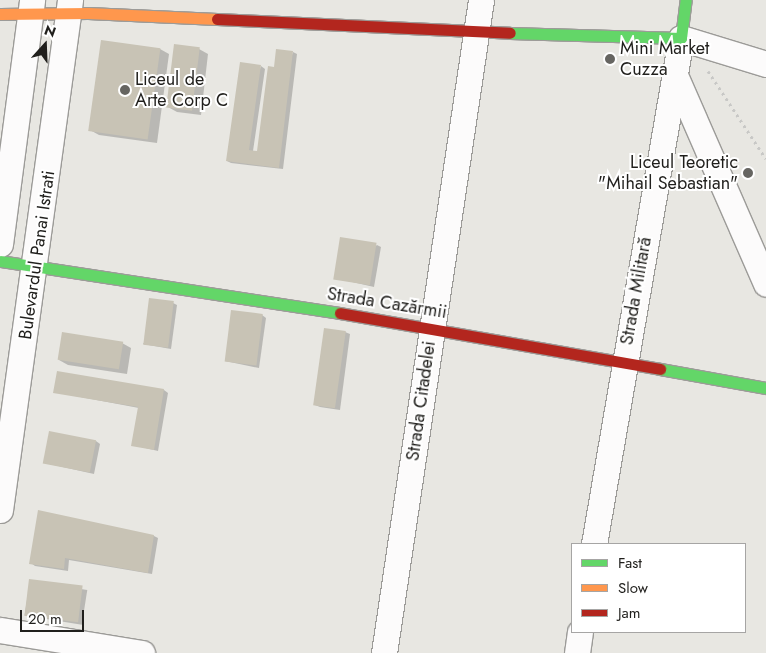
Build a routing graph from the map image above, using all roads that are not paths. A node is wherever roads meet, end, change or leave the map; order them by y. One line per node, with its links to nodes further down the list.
1 (481, 0): 6 (street, Strada Citadelei)
2 (686, 0): 7 (street)
3 (32, 6): 4 (street); 5 (street); 10 (street)
4 (69, 7): 6 (street); 12 (street, Bulevardul Panai Istrati)
5 (0, 14)
6 (478, 32): 7 (street); 14 (street, Strada Citadelei)
7 (681, 38): 8 (street); 9 (street, Strada Militară)
8 (766, 64)
9 (674, 73): 13 (street); 15 (street, Strada Militară)
10 (0, 244)
11 (0, 261): 12 (street, Strada Cazărmii)
12 (36, 266): 14 (street, Strada Cazărmii); 17 (street, Bulevardul Panai Istrati)
13 (766, 284)
14 (432, 327): 15 (street, Strada Cazărmii); 22 (street, Strada Citadelei)
15 (624, 361): 16 (street, Strada Cazărmii); 18 (street, Strada Militară)
16 (766, 388)
17 (0, 510)
18 (594, 543)
19 (0, 630): 21 (street)
20 (580, 633): 23 (street)
21 (142, 653)
22 (384, 653)
23 (577, 653)

